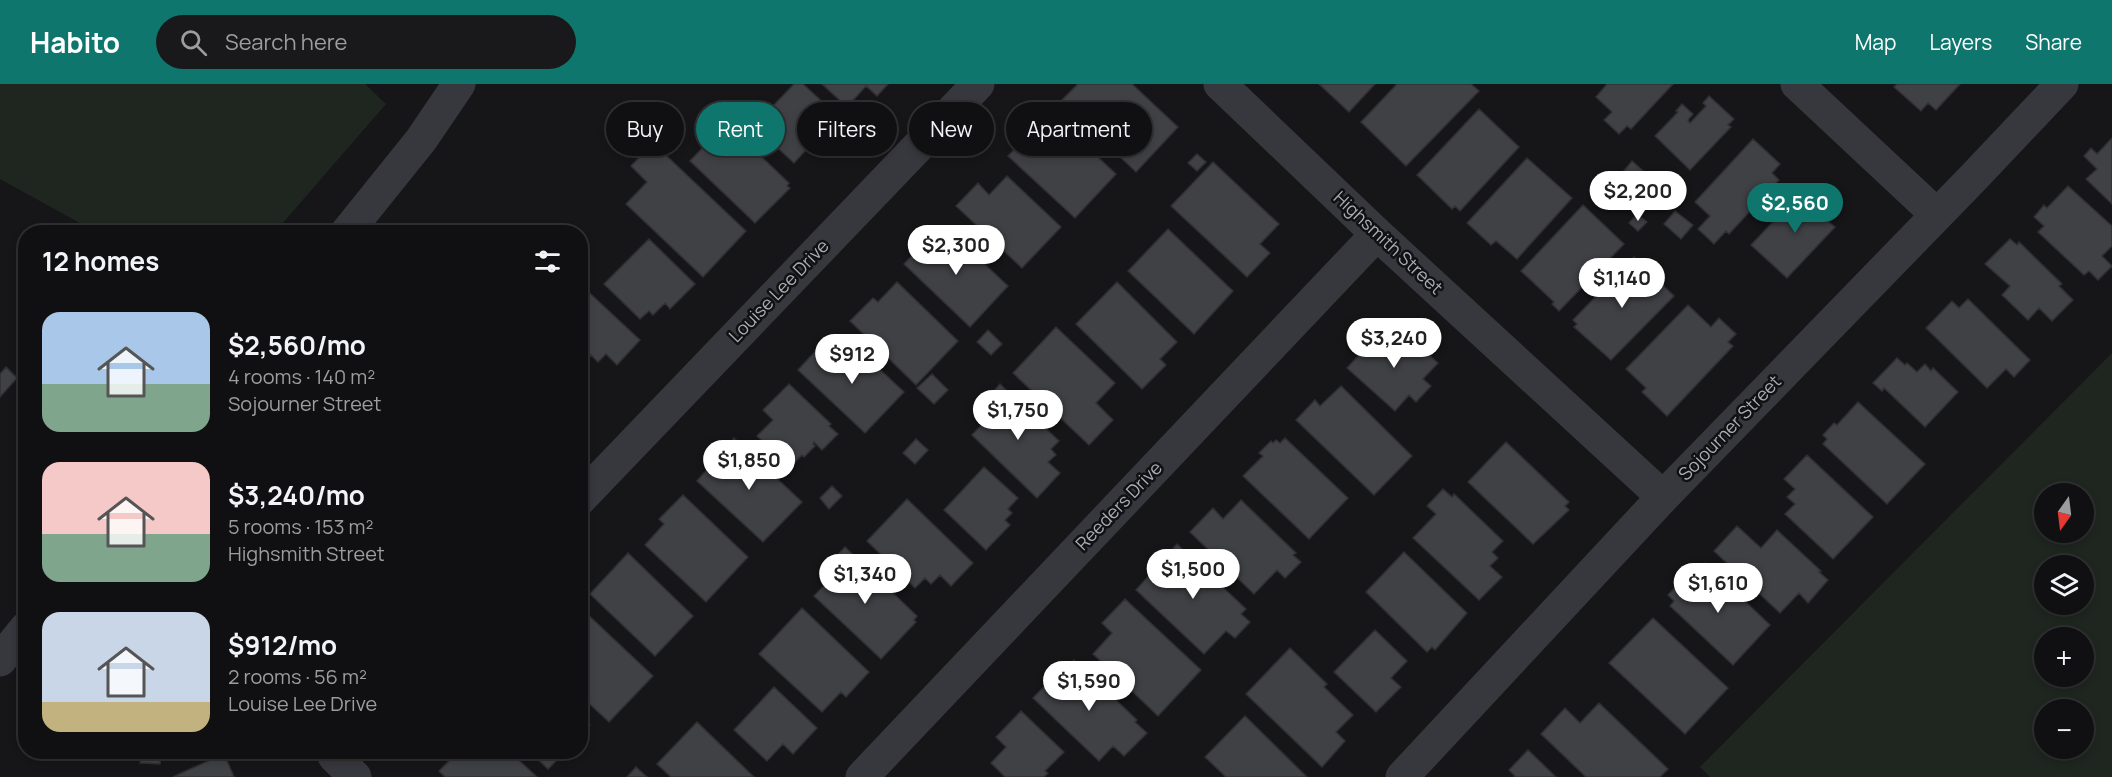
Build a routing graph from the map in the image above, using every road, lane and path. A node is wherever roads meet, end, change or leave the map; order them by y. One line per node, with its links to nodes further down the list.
1 (459, 84): 7 (street)
2 (978, 84): 9 (street, Louise Lee Drive)
3 (1220, 84): 8 (street, Highsmith Street)
4 (1797, 84): 6 (street)
5 (2062, 84): 6 (street, Sojourner Street)
6 (1936, 214): 10 (street, Sojourner Street)
7 (353, 225)
8 (1377, 234): 10 (street, Highsmith Street); 13 (street, Reeders Drive)
9 (588, 491)
10 (1664, 497): 14 (street, Sojourner Street)
11 (18, 638): 12 (street)
12 (0, 660)
13 (862, 777)
14 (1402, 777)

